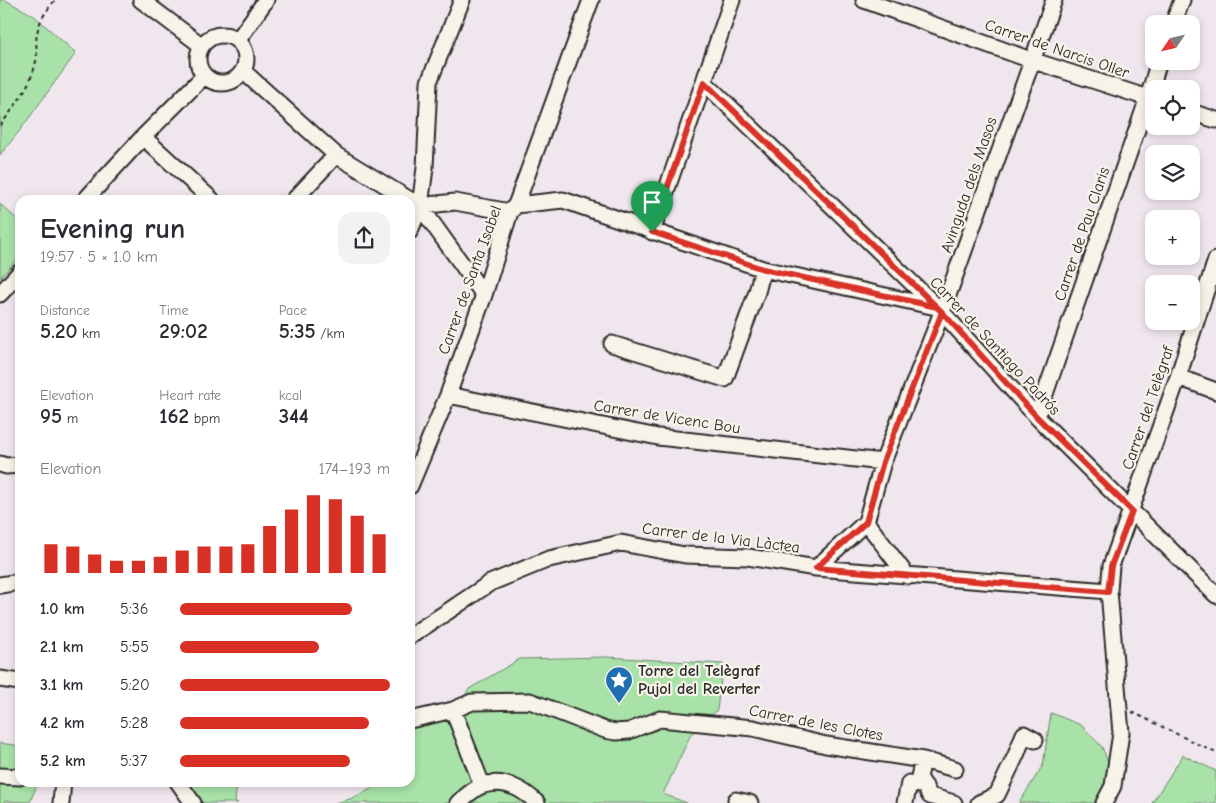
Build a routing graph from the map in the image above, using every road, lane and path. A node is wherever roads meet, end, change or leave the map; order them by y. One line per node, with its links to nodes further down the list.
1 (55, 0): 21 (path)
2 (141, 0): 12 (street)
3 (266, 0): 11 (street)
4 (462, 0): 28 (street)
5 (591, 0): 31 (street, Carrer de Santa Isabel)
6 (732, 0): 16 (street)
7 (864, 0): 13 (street, Carrer de Narcis Oller)
8 (1054, 0): 13 (street, Avinguda dels Masos)
9 (1182, 0): 10 (street)
10 (1176, 15)
11 (238, 40): 12 (street); 14 (street)
12 (202, 45): 15 (street)
13 (1031, 60): 17 (street, Carrer de Narcis Oller); 38 (street, Avinguda dels Masos)
14 (243, 72): 15 (street); 23 (street)
15 (204, 76): 22 (street)
16 (704, 82): 32 (street); 38 (street, Carrer de Santiago Padrós)
17 (1145, 97)
18 (1200, 115): 20 (street)
19 (1145, 116): 43 (street, Carrer de Pau Claris)
20 (1216, 120)
21 (0, 126)
22 (143, 136): 24 (street); 25 (street)
23 (336, 154): 26 (street); 27 (street)
24 (90, 195)
25 (207, 195)
26 (299, 195)
27 (402, 195)
28 (415, 196)
29 (415, 202): 31 (street)
30 (415, 205): 37 (street)
31 (513, 208): 32 (street); 37 (street, Carrer de Santa Isabel)
32 (652, 232): 34 (street)
33 (1216, 260): 40 (street, Carrer del Telègraf)
34 (763, 269): 38 (street); 39 (street)
35 (15, 278): 36 (street)
36 (0, 294)
37 (484, 295): 42 (street, Carrer de Santa Isabel)
38 (939, 310): 43 (street, Carrer de Santiago Padrós); 44 (street, Avinguda dels Masos)
39 (612, 344)
40 (1178, 377): 41 (street); 48 (street, Carrer del Telègraf)
41 (1216, 391)
42 (448, 395): 44 (street, Carrer de Vicenc Bou); 47 (street, Carrer de Santa Isabel)
43 (1037, 417): 48 (street, Carrer de Santiago Padrós)
44 (883, 462): 49 (street, Avinguda dels Masos)
45 (0, 464): 46 (street)
46 (15, 465)
47 (415, 474)
48 (1132, 511): 54 (street, Carrer del Telègraf); 55 (street, Carrer de Santiago Padrós)
49 (866, 522): 50 (street); 51 (street)
50 (816, 568): 51 (street, Carrer de la Via Làctea); 56 (street, Carrer de la Via Làctea)
51 (907, 576): 54 (street, Carrer de la Via Làctea)
52 (15, 583): 53 (street)
53 (0, 585)
54 (1108, 592): 59 (street, Carrer del Telègraf)
55 (1216, 594)
56 (415, 633)
57 (0, 679): 58 (street)
58 (15, 681)
59 (1118, 705): 63 (path); 79 (street, Carrer del Telègraf)
60 (452, 710): 61 (street, Carrer de les Clotes); 64 (street, Carrer de les Clotes); 68 (street)
61 (415, 719)
62 (1034, 740): 78 (street)
63 (1216, 753)
64 (923, 760): 65 (street, Carrer de les Clotes); 69 (street)
65 (955, 769)
66 (0, 776): 67 (street)
67 (15, 777)
68 (482, 785): 74 (street); 75 (street)
69 (925, 786): 76 (street); 77 (street)
70 (63, 787): 72 (street)
71 (182, 787): 73 (street)
72 (61, 803)
73 (193, 803)
74 (458, 803)
75 (537, 803)
76 (905, 803)
77 (954, 803)
78 (979, 803)
79 (1104, 803)

